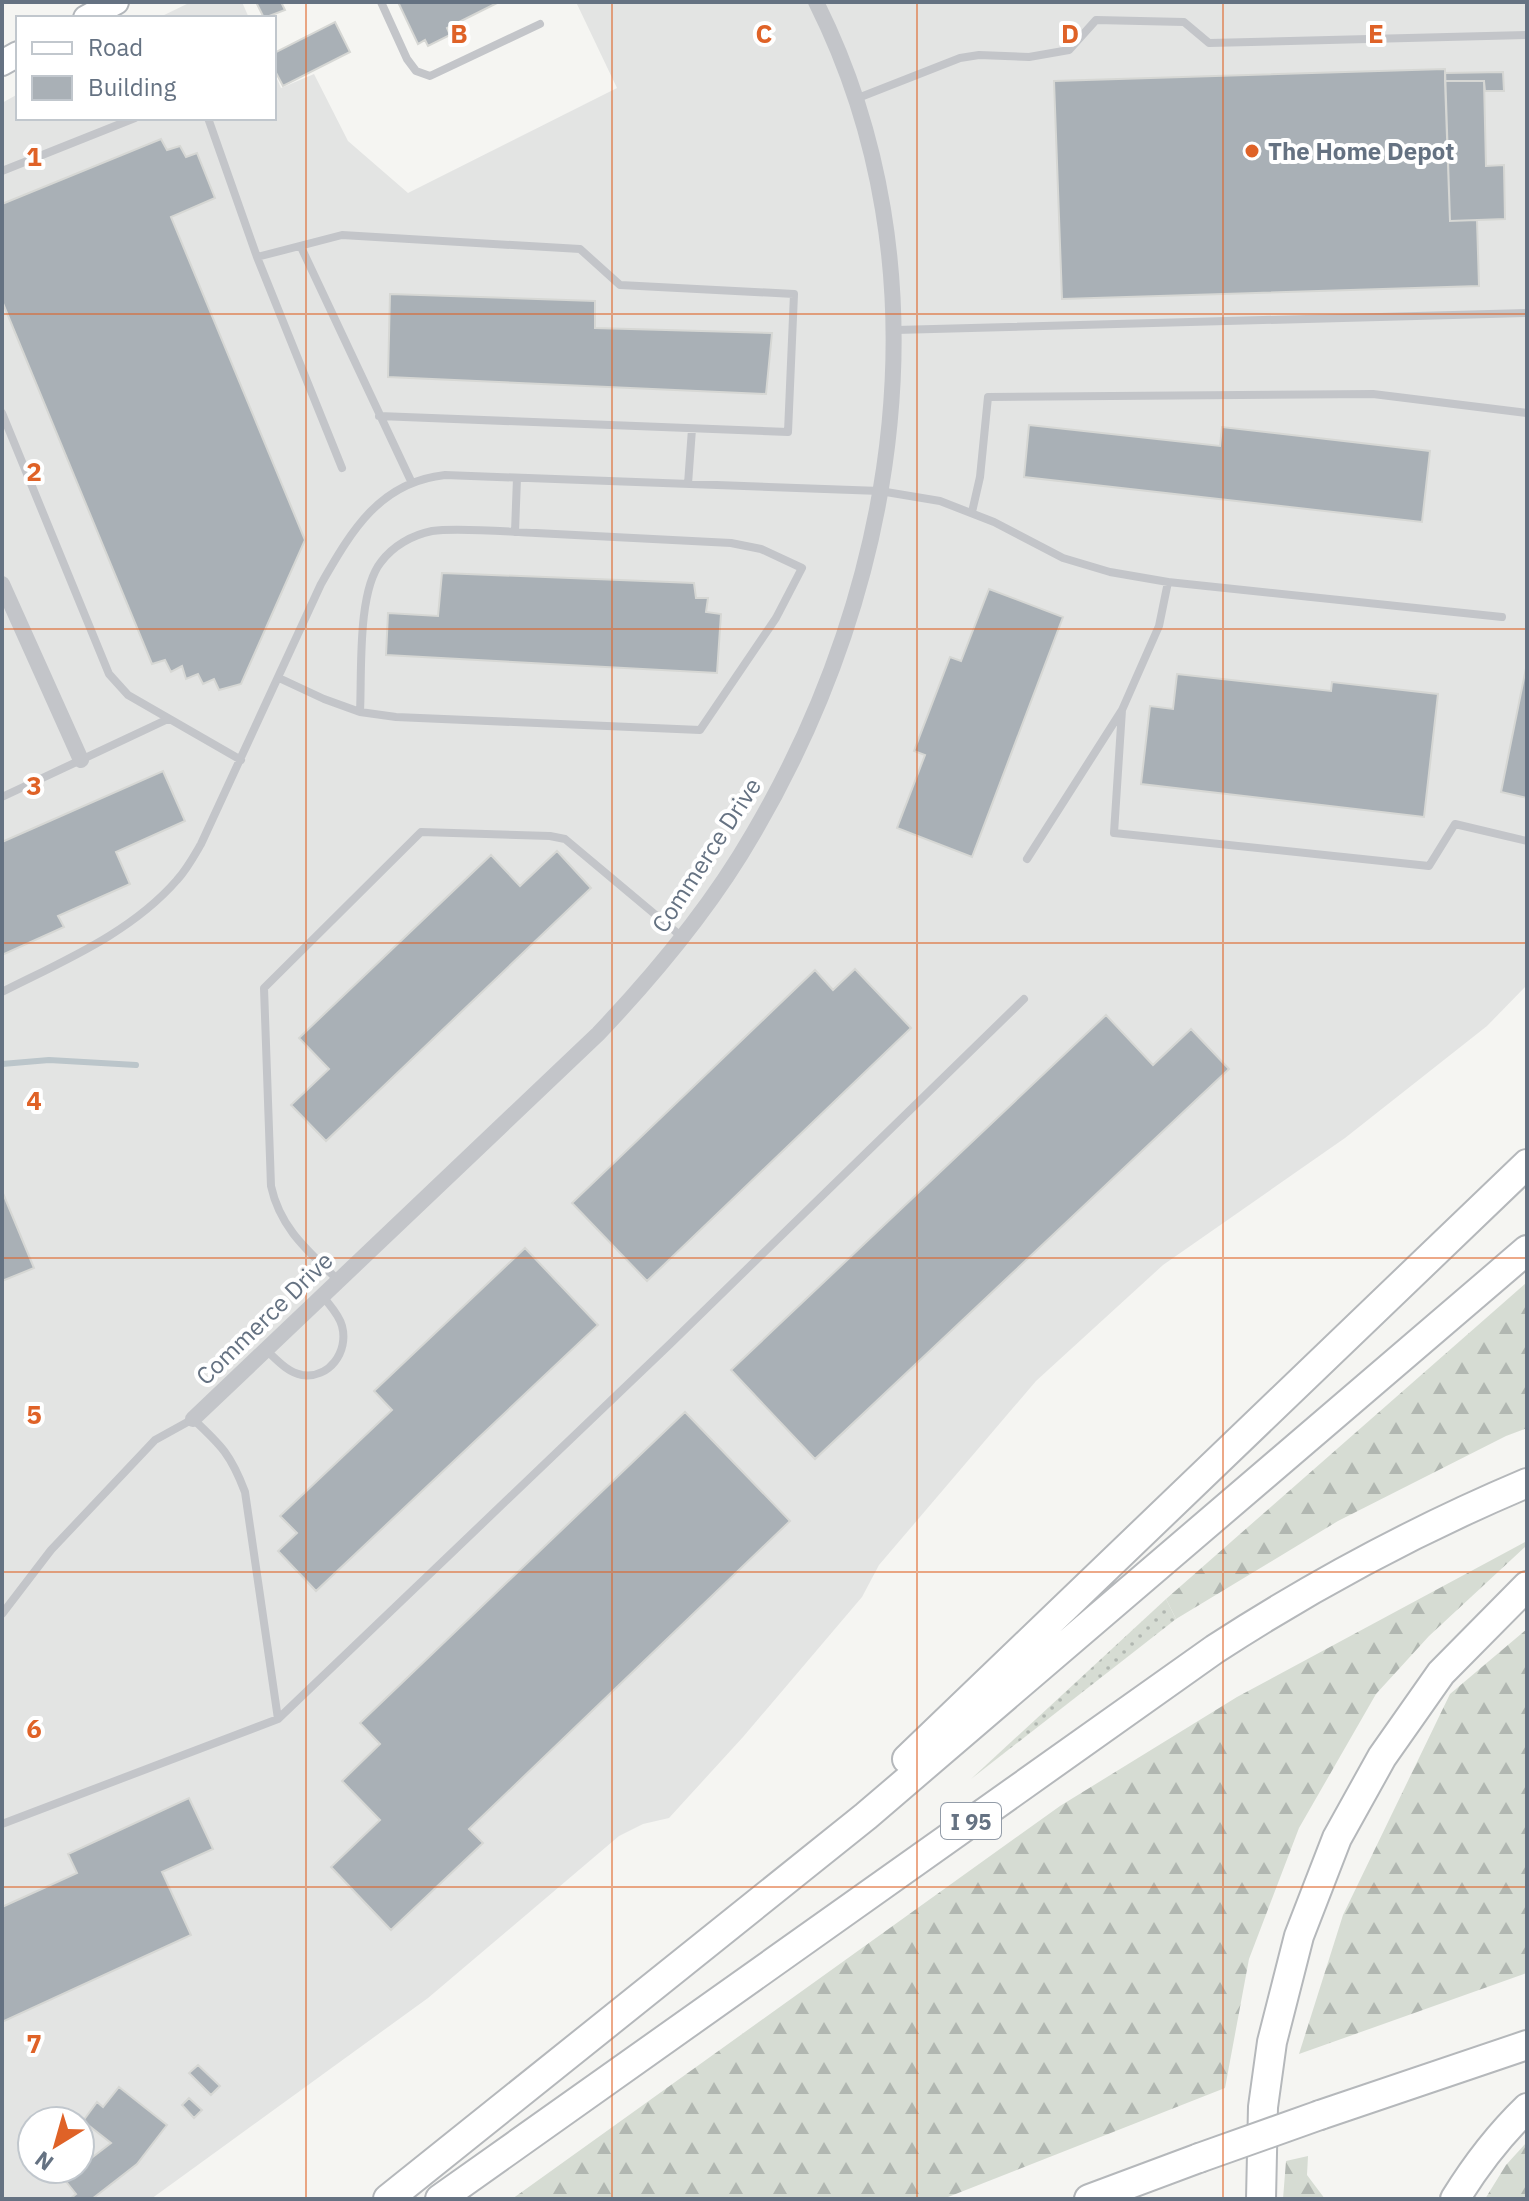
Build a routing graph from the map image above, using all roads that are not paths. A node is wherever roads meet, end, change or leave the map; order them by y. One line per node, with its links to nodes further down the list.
1 (116, 2): 4 (main road)
2 (381, 2): 5 (lane)
3 (816, 2): 7 (street, Commerce Drive)
4 (90, 16)
5 (540, 24)
6 (1527, 35): 7 (lane)
7 (858, 98): 14 (street, Commerce Drive)
8 (130, 120): 10 (lane)
9 (209, 120): 12 (lane)
10 (2, 171)
11 (301, 247): 12 (lane); 17 (lane); 18 (lane)
12 (257, 257): 19 (lane)
13 (1527, 313): 14 (lane)
14 (896, 330): 23 (street, Commerce Drive)
15 (2, 413): 32 (lane)
16 (1527, 413): 24 (lane)
17 (379, 416): 18 (lane); 21 (lane)
18 (692, 429): 22 (lane)
19 (342, 468)
20 (517, 478): 21 (lane); 22 (lane); 25 (lane)
21 (411, 481): 29 (lane)
22 (688, 484): 23 (lane)
23 (880, 491): 24 (lane); 38 (street, Commerce Drive)
24 (972, 512): 26 (lane)
25 (515, 532): 31 (lane); 31 (lane)
26 (1168, 582): 28 (lane); 30 (lane)
27 (2, 584): 33 (street)
28 (1502, 617)
29 (279, 678): 31 (lane); 34 (lane)
30 (1122, 710): 36 (lane); 37 (lane)
31 (360, 712)
32 (168, 719): 33 (lane); 34 (lane)
33 (81, 760): 35 (lane)
34 (241, 760): 39 (lane)
35 (2, 797)
36 (1527, 841)
37 (1027, 859)
38 (682, 937): 43 (street, Commerce Drive); 43 (lane)
39 (2, 992)
40 (1024, 999): 50 (lane)
41 (1527, 1164): 52 (highway)
42 (1527, 1250): 52 (highway)
43 (338, 1280): 44 (street, Commerce Drive)
44 (322, 1295): 45 (street, Commerce Drive); 45 (lane)
45 (266, 1350): 46 (street, Commerce Drive)
46 (193, 1419): 49 (lane); 50 (lane)
47 (1527, 1483): 56 (highway, I 95)
48 (1527, 1586): 58 (highway)
49 (2, 1614)
50 (278, 1719): 51 (lane)
51 (2, 1824)
52 (675, 1969): 55 (highway)
53 (1527, 2045): 57 (highway, bridge)
54 (1527, 2108): 59 (highway)
55 (388, 2199)
56 (440, 2199)
57 (1089, 2199)
58 (1261, 2199)
59 (1455, 2199)

